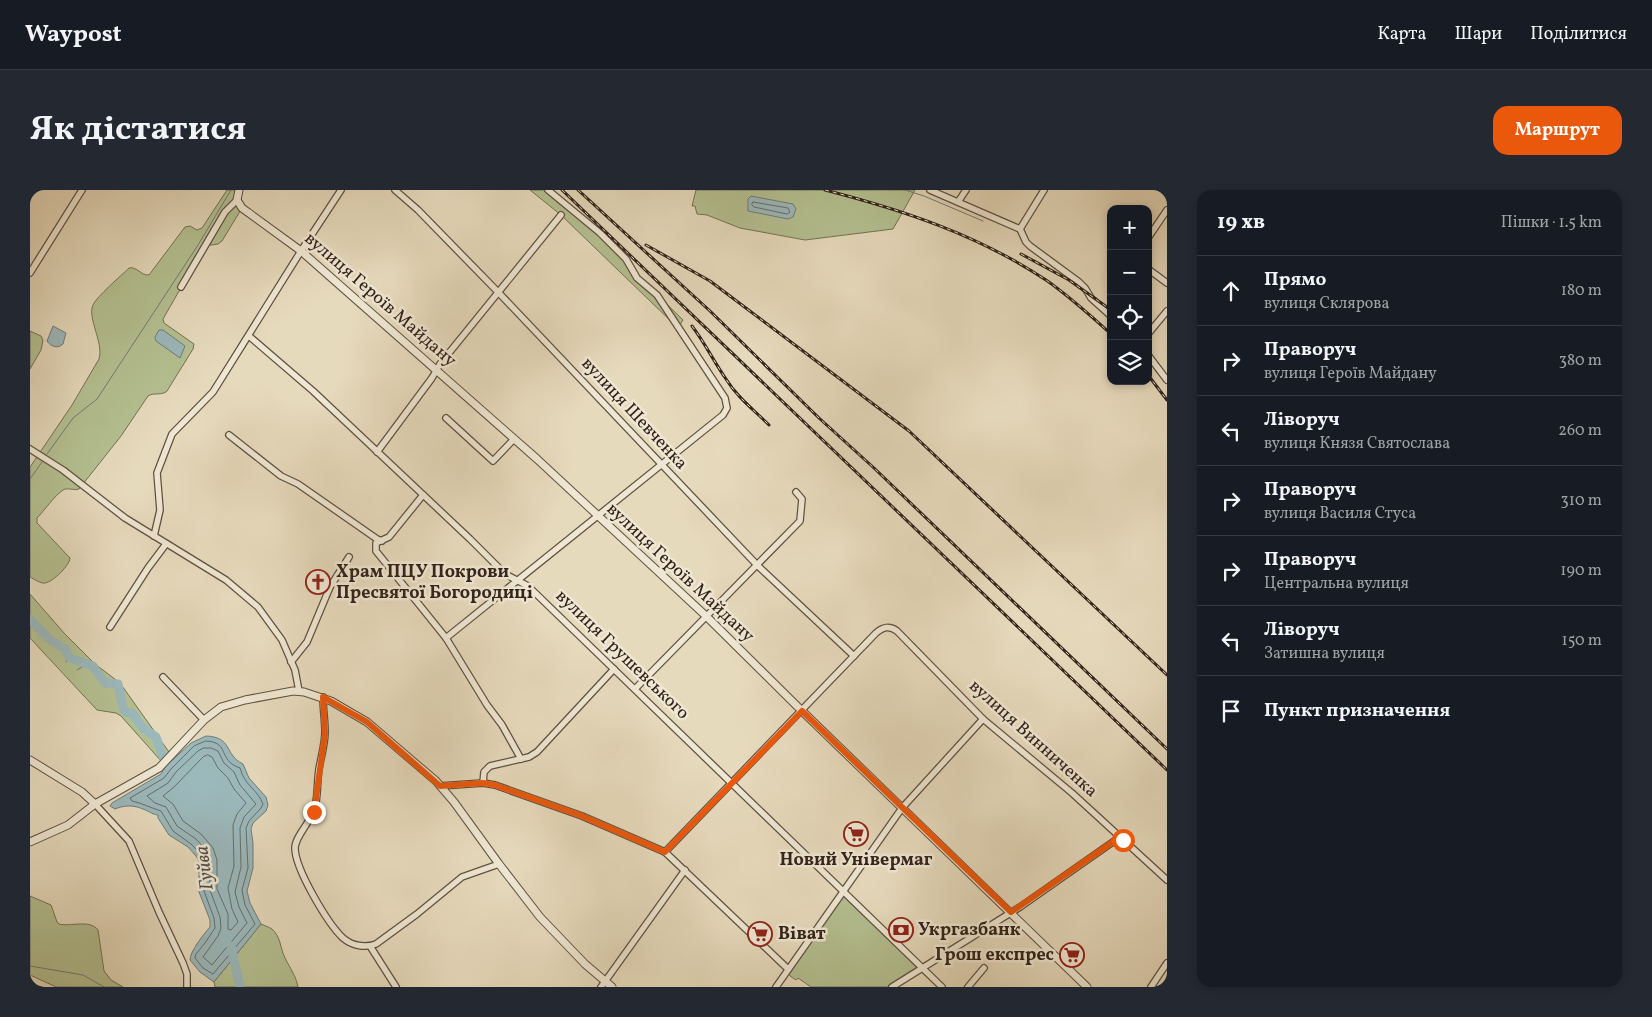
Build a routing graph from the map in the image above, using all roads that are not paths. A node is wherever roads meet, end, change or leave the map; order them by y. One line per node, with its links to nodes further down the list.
1 (82, 190): 16 (street)
2 (239, 190): 9 (street)
3 (341, 190): 15 (street)
4 (395, 190): 20 (street, вулиця Шевченка)
5 (548, 190): 33 (street)
6 (930, 190): 10 (street)
7 (966, 190): 10 (street)
8 (1044, 190): 13 (street)
9 (237, 200): 15 (street, вулиця Героїв Майдану); 19 (street)
10 (958, 202): 13 (street)
11 (1167, 210): 14 (street)
12 (561, 215): 20 (street)
13 (1020, 229): 22 (street)
14 (1152, 232)
15 (301, 251): 24 (street); 26 (street, вулиця Героїв Майдану)
16 (30, 272)
17 (1152, 272): 18 (street)
18 (1167, 283)
19 (181, 287)
20 (498, 292): 26 (street); 33 (street, вулиця Шевченка)
21 (1167, 311): 23 (street)
22 (1107, 313)
23 (1152, 329)
24 (249, 336): 32 (street, вулиця Грушевського); 37 (street)
25 (1152, 360): 27 (street)
26 (437, 369): 30 (street, вулиця Героїв Майдану); 32 (street)
27 (1167, 380)
28 (446, 418): 30 (street)
29 (229, 435): 38 (street)
30 (514, 439): 36 (street, вулиця Героїв Майдану)
31 (30, 449): 37 (street)
32 (377, 452): 35 (street, вулиця Грушевського)
33 (661, 464): 36 (street); 41 (street, вулиця Шевченка)
34 (796, 492): 41 (street)
35 (423, 495): 38 (street); 42 (street, вулиця Грушевського)
36 (597, 515): 42 (street); 43 (street, вулиця Героїв Майдану)
37 (154, 536): 39 (street)
38 (379, 542): 45 (street)
39 (166, 544): 44 (street); 47 (street)
40 (349, 557): 47 (street)
41 (758, 566): 43 (street); 46 (street, вулиця Шевченка)
42 (516, 580): 45 (street); 48 (street, вулиця Грушевського)
43 (706, 616): 50 (street); 53 (street, вулиця Героїв Майдану)
44 (110, 628)
45 (446, 638): 56 (street)
46 (854, 656): 53 (street); 54 (street, вулиця Винниченка)
47 (291, 662): 51 (street)
48 (614, 669): 50 (street, вулиця Грушевського); 56 (street)
49 (163, 678): 55 (street)
50 (635, 689): 59 (street, вулиця Грушевського)
51 (299, 691): 52 (street); 55 (street)
52 (323, 697): 60 (street); 71 (street)
53 (802, 711): 59 (street); 62 (street, вулиця Героїв Майдану)
54 (983, 718): 62 (street); 63 (street, вулиця Винниченка)
55 (204, 720): 61 (street)
56 (521, 759): 58 (street)
57 (30, 760): 61 (street)
58 (483, 783): 60 (street); 65 (street)
59 (733, 783): 65 (street); 69 (street, вулиця Грушевського)
60 (440, 786): 66 (street)
61 (96, 804): 64 (street); 77 (street)
62 (902, 808): 69 (street); 70 (street, вулиця Героїв Майдану)
63 (1120, 837): 68 (street, вулиця Винниченка); 70 (street)
64 (30, 842)
65 (665, 852): 67 (street)
66 (499, 864): 71 (street); 76 (street)
67 (685, 870): 75 (street); 76 (street)
68 (1167, 880)
69 (843, 892): 73 (street, вулиця Грушевського); 75 (street)
70 (1011, 912): 73 (street); 84 (street, вулиця Героїв Майдану)
71 (370, 946): 78 (street)
72 (1167, 963): 85 (street)
73 (923, 968): 81 (street); 82 (street, вулиця Грушевського)
74 (984, 968): 83 (street)
75 (788, 969): 80 (street)
76 (603, 985): 79 (street)
77 (187, 987)
78 (396, 987)
79 (612, 987)
80 (776, 987)
81 (892, 987)
82 (942, 987)
83 (968, 987)
84 (1087, 987)
85 (1151, 987)

